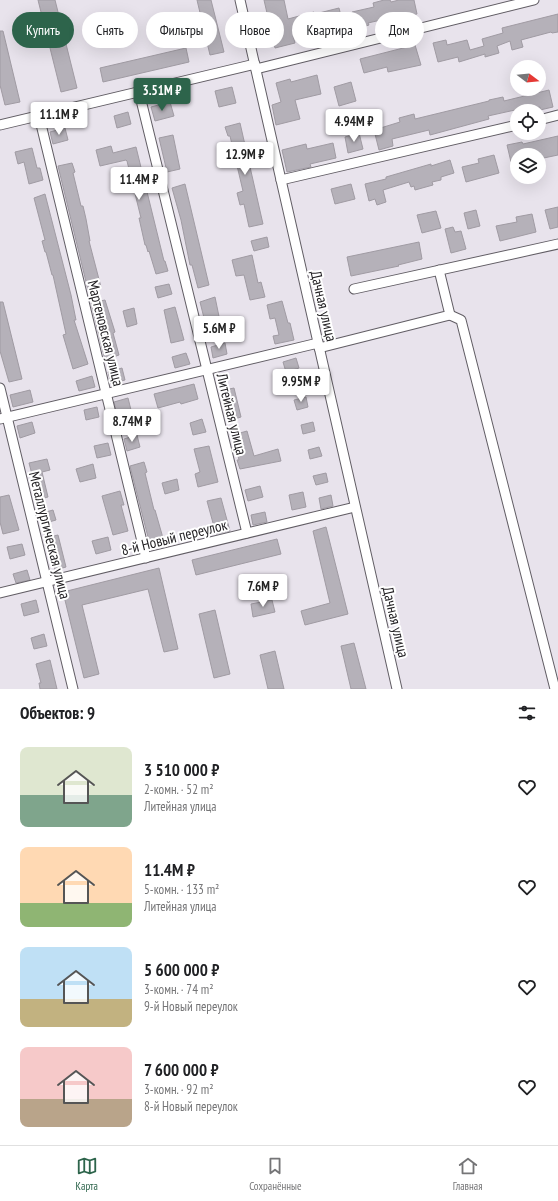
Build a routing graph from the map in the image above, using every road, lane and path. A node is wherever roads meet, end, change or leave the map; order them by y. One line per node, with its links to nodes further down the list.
1 (240, 0): 3 (street, Дачная улица)
2 (534, 0): 3 (street)
3 (255, 66): 4 (street); 10 (street, Дачная улица)
4 (139, 92): 6 (street); 16 (street, Литейная улица)
5 (558, 115): 7 (street)
6 (39, 116): 8 (street); 18 (street, Мартеновская улица)
7 (546, 118)
8 (0, 125)
9 (510, 127): 10 (street)
10 (281, 180): 15 (street, Дачная улица)
11 (558, 244): 12 (street)
12 (439, 270): 13 (street); 14 (street)
13 (354, 289)
14 (450, 315): 15 (street); 27 (street)
15 (318, 345): 16 (street); 20 (street, Дачная улица)
16 (207, 369): 18 (street); 21 (street, Литейная улица)
17 (0, 388): 19 (street, Металлургическая улица)
18 (106, 393): 19 (street); 22 (street, Мартеновская улица)
19 (4, 418): 23 (street, Металлургическая улица)
20 (355, 507): 21 (street, 8-й Новый переулок); 26 (street, Дачная улица)
21 (247, 534): 22 (street, 8-й Новый переулок)
22 (146, 558): 23 (street, 8-й Новый переулок)
23 (47, 582): 24 (street, 8-й Новый переулок); 25 (street, Металлургическая улица)
24 (0, 593)
25 (73, 689)
26 (397, 689)
27 (555, 689)

